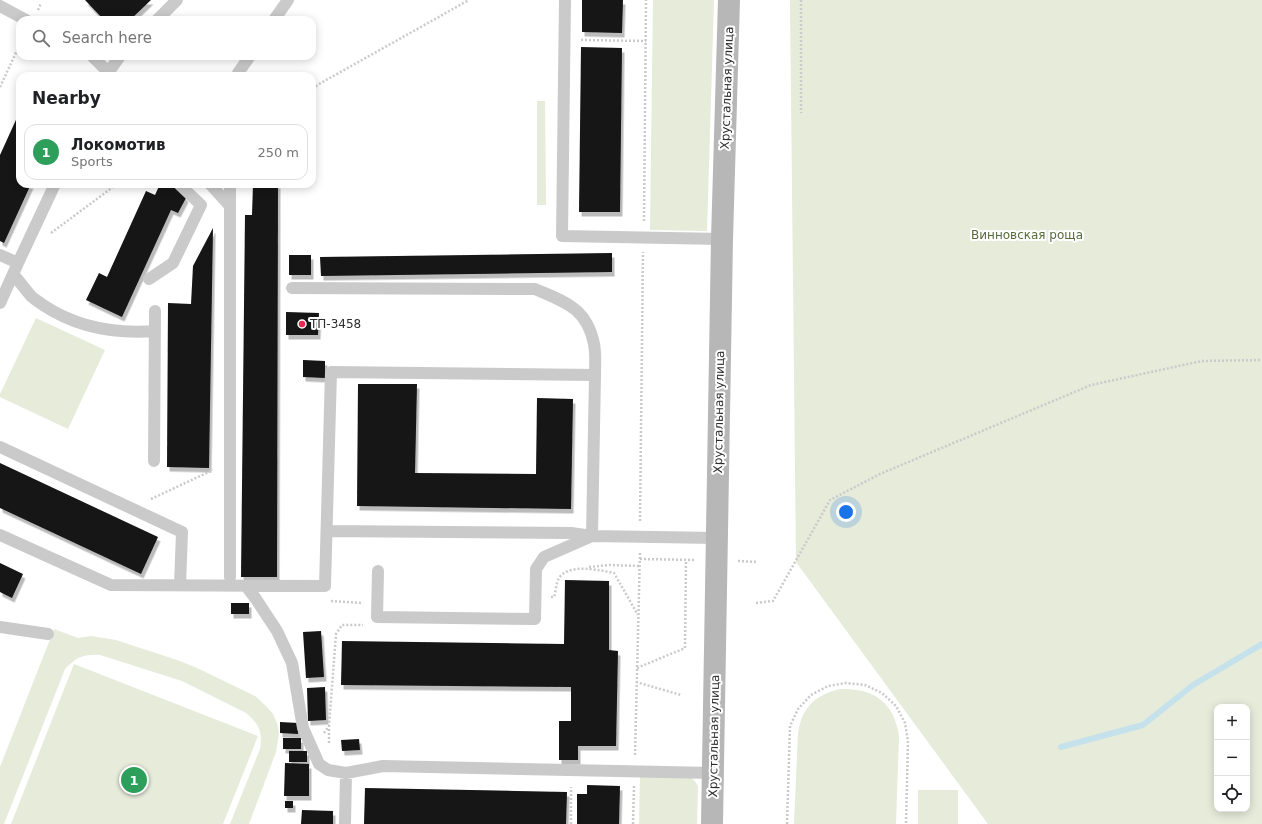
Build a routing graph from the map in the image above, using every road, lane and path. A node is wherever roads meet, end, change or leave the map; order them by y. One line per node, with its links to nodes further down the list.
1 (177, 0): 10 (lane)
2 (288, 0): 11 (lane)
3 (469, 0): 21 (path)
4 (565, 0): 12 (lane)
5 (646, 0): 13 (path)
6 (729, 0): 31 (main road, Хрустальная улица)
7 (801, 0): 23 (path)
8 (0, 6): 9 (lane)
9 (19, 16)
10 (161, 16)
11 (277, 16)
12 (564, 40): 13 (path); 30 (lane)
13 (646, 41): 30 (path)
14 (16, 53): 22 (path)
15 (96, 60): 18 (lane)
16 (118, 60): 19 (lane)
17 (247, 60): 20 (lane)
18 (106, 72)
19 (111, 72)
20 (239, 72)
21 (316, 86)
22 (0, 88)
23 (801, 113)
24 (53, 188): 33 (lane)
25 (113, 188): 33 (path)
26 (183, 188): 34 (lane)
27 (214, 188): 29 (lane)
28 (230, 188): 29 (lane)
29 (230, 206): 43 (lane)
30 (644, 238): 31 (lane); 48 (path)
31 (722, 239): 49 (main road, Хрустальная улица)
32 (0, 255): 33 (lane)
33 (18, 264): 36 (lane); 38 (lane)
34 (149, 279)
35 (292, 288): 40 (lane)
36 (0, 303)
37 (155, 311): 38 (lane)
38 (155, 331): 42 (lane)
39 (1262, 360): 62 (path)
40 (595, 375): 45 (lane); 47 (lane)
41 (0, 447): 44 (lane)
42 (154, 461)
43 (230, 462): 44 (path); 58 (lane)
44 (144, 514): 59 (lane)
45 (327, 530): 47 (lane); 60 (lane)
46 (0, 535): 59 (lane)
47 (592, 536): 48 (lane); 57 (lane)
48 (640, 537): 49 (lane); 50 (path)
49 (716, 538): 74 (main road, Хрустальная улица)
50 (640, 559): 51 (path); 55 (path)
51 (686, 560): 52 (path); 67 (path)
52 (701, 560)
53 (734, 561): 54 (path)
54 (757, 562)
55 (639, 566): 56 (path); 63 (path)
56 (585, 568): 61 (path); 63 (path)
57 (378, 571)
58 (230, 577)
59 (180, 585): 60 (lane)
60 (246, 586): 70 (lane)
61 (545, 597)
62 (756, 603)
63 (638, 615): 67 (path)
64 (365, 626): 70 (path)
65 (0, 627): 66 (lane)
66 (48, 634)
67 (637, 668): 68 (path)
68 (636, 682): 69 (path); 72 (path)
69 (681, 695)
70 (308, 739): 73 (lane)
71 (572, 771): 72 (lane); 73 (lane); 76 (path)
72 (634, 772): 74 (lane); 77 (path)
73 (346, 773): 75 (lane)
74 (713, 773): 78 (main road, Хрустальная улица)
75 (345, 824)
76 (571, 824)
77 (633, 824)
78 (712, 824)
79 (787, 824): 80 (path)
80 (906, 824)

